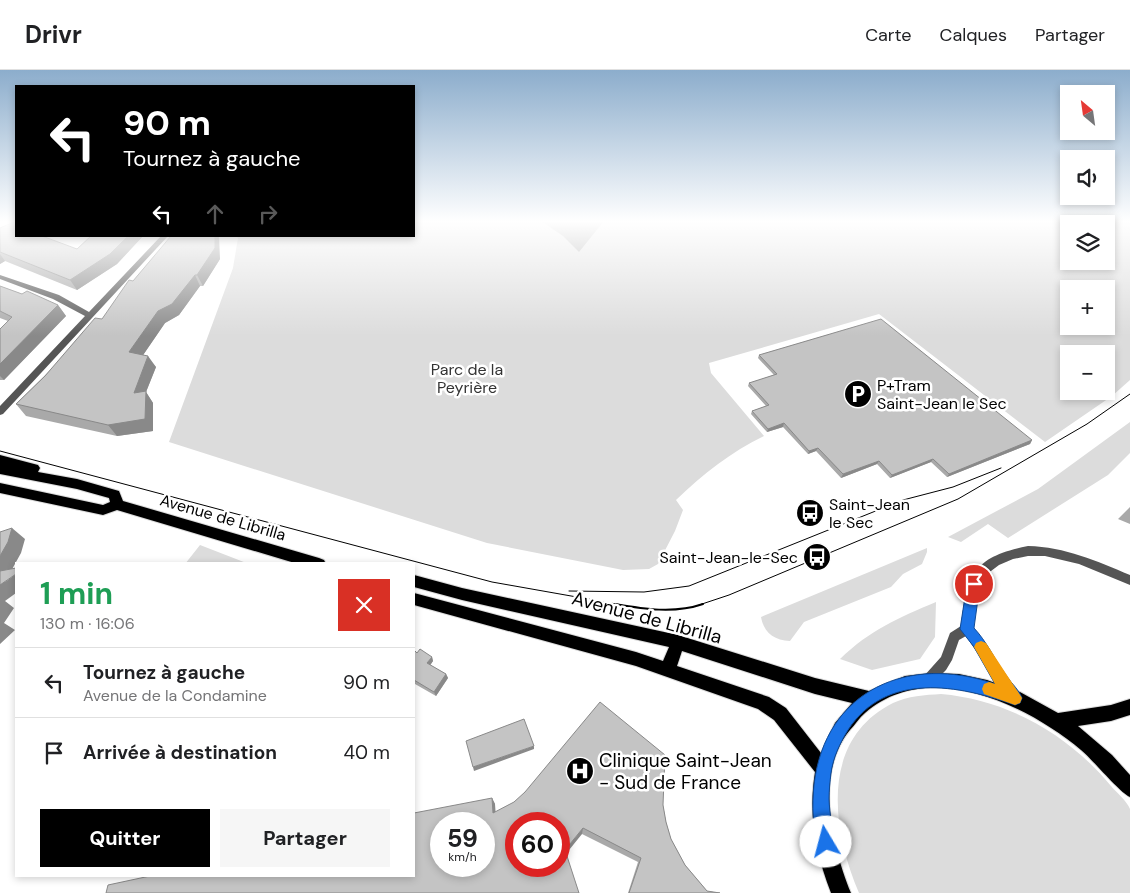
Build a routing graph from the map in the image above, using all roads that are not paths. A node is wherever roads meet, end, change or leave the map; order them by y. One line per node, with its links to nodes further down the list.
1 (143, 259): 3 (street)
2 (0, 277): 3 (street)
3 (90, 316): 4 (street)
4 (0, 412)
5 (0, 460): 8 (main road)
6 (0, 469): 8 (main road, Avenue de Librilla)
7 (0, 476): 9 (main road, Avenue de Librilla)
8 (47, 479): 9 (main road, Avenue de Librilla)
9 (77, 484): 11 (main road, Avenue de Librilla)
10 (0, 488): 11 (main road, Avenue de Librilla)
11 (117, 505): 12 (main road, Avenue de Librilla)
12 (312, 562)
13 (1130, 580): 16 (street)
14 (415, 581): 17 (main road, Avenue de Librilla)
15 (415, 599): 18 (main road)
16 (967, 629): 19 (street); 20 (street)
17 (678, 642): 18 (main road); 21 (main road, Avenue de Librilla)
18 (668, 670): 24 (main road)
19 (928, 680): 20 (main road); 21 (main road)
20 (1015, 698): 23 (main road)
21 (868, 699): 24 (main road)
22 (1130, 707): 23 (main road)
23 (1057, 721): 25 (main road)
24 (824, 770): 26 (main road)
25 (1130, 788)
26 (841, 893)

